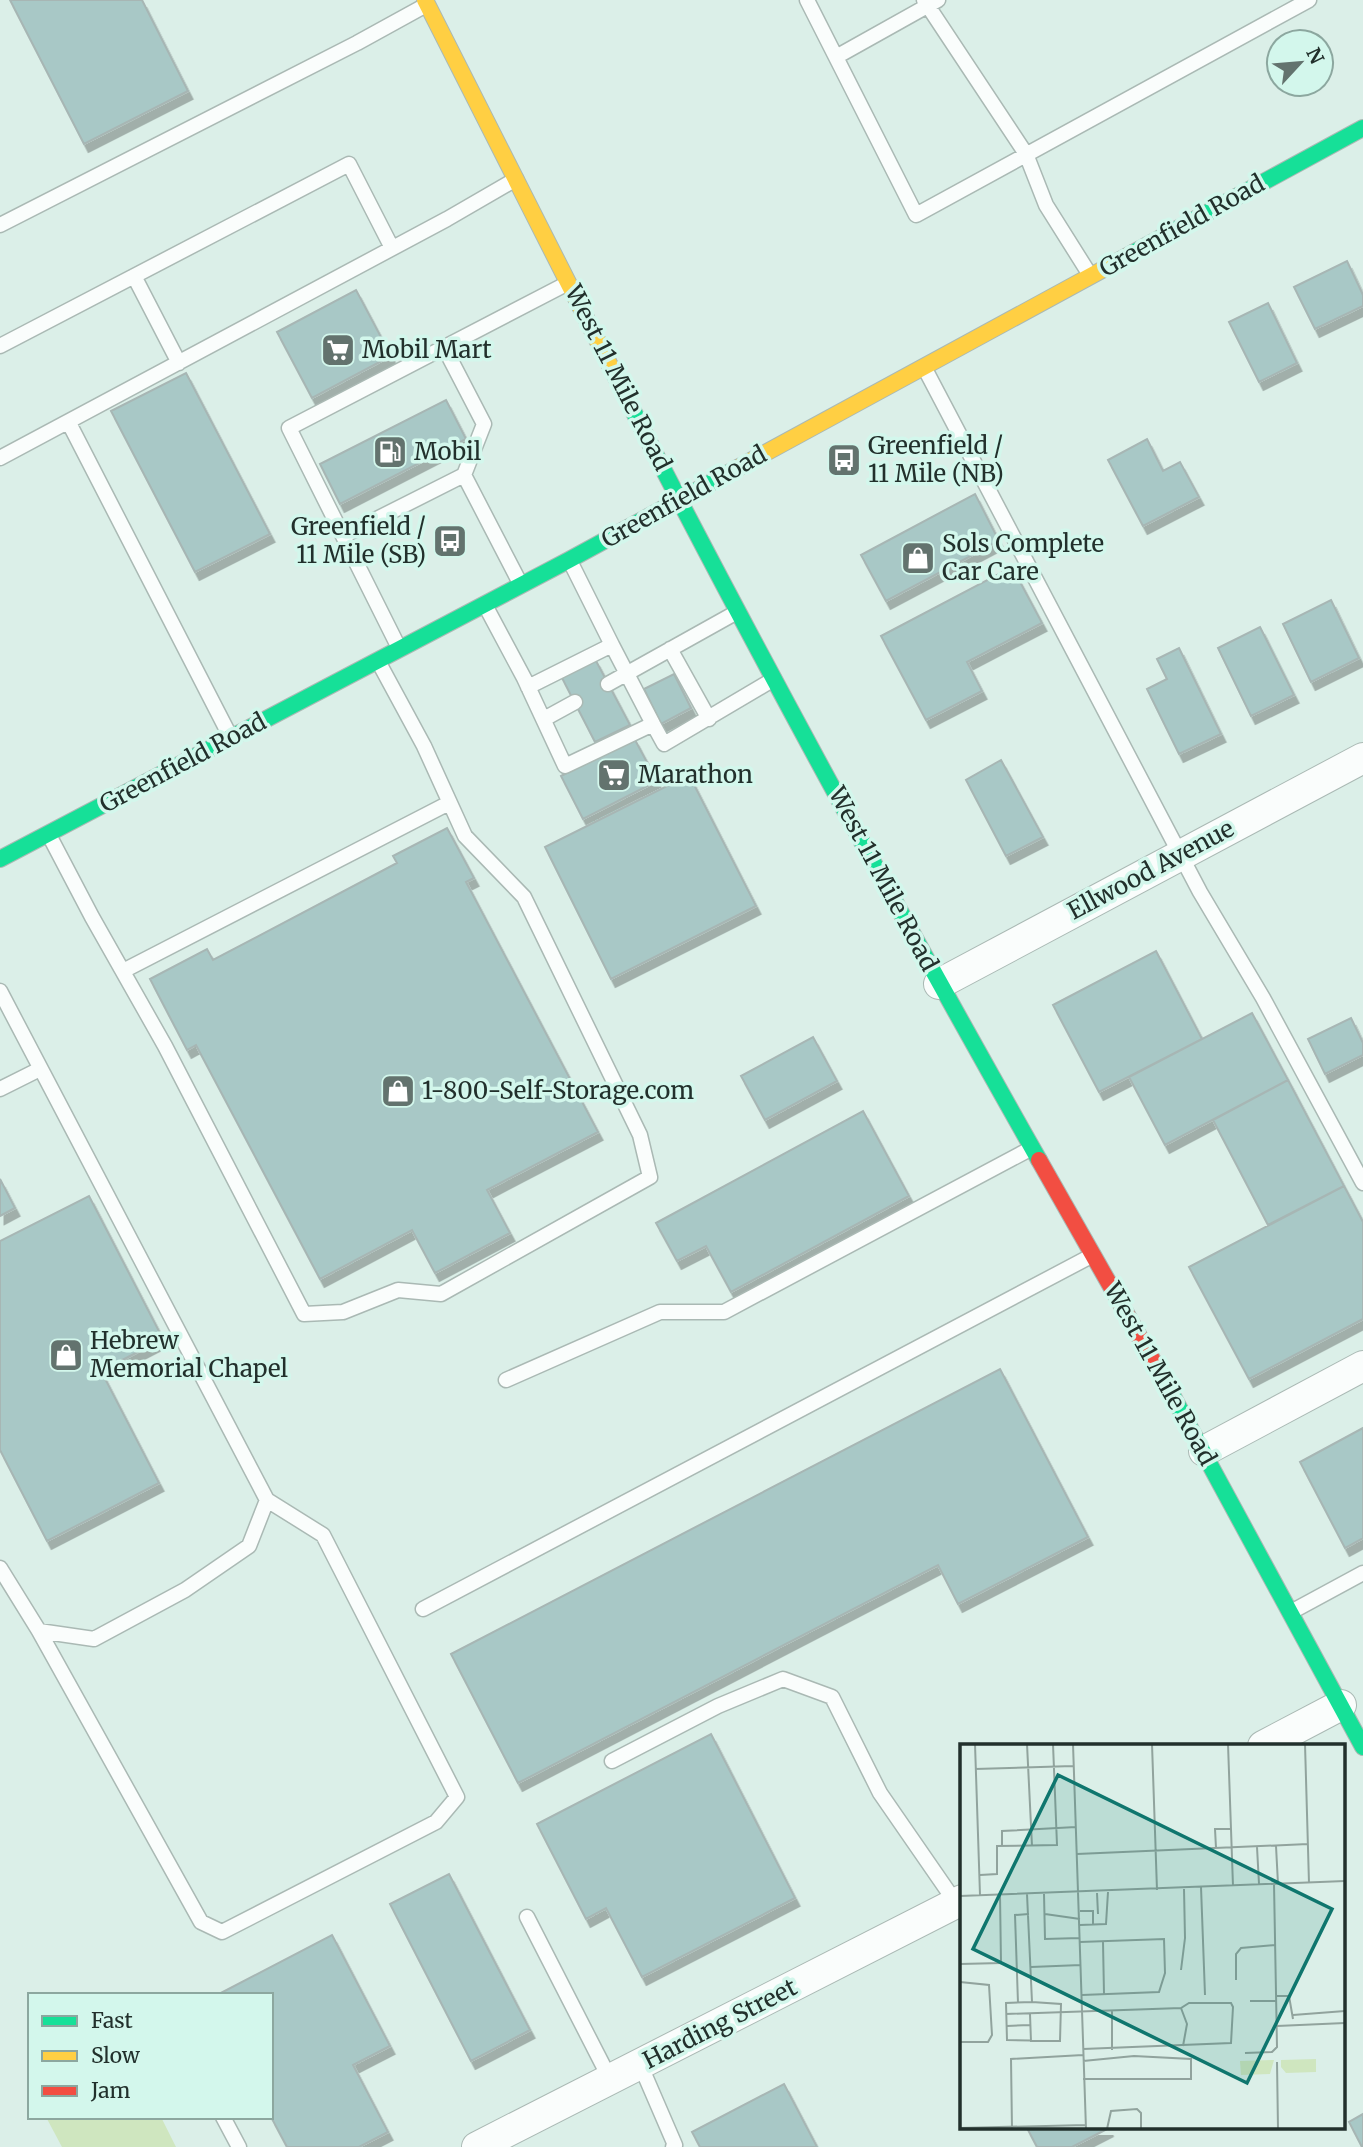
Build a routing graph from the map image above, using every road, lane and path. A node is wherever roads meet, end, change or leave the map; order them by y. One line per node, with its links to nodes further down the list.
1 (807, 0): 5 (lane)
2 (1309, 0): 7 (lane)
3 (426, 2): 8 (main road, West 11 Mile Road); 9 (lane)
4 (929, 2): 5 (lane); 7 (lane)
5 (836, 57): 7 (lane)
6 (1363, 128): 12 (main road, Greenfield Road)
7 (1026, 154): 12 (lane)
8 (516, 178): 10 (lane); 13 (main road, West 11 Mile Road)
9 (0, 225)
10 (392, 248): 11 (lane); 16 (lane)
11 (134, 276): 14 (lane); 16 (lane)
12 (1090, 276): 17 (main road, Greenfield Road)
13 (569, 282): 15 (lane); 21 (main road, West 11 Mile Road)
14 (0, 346)
15 (444, 347): 20 (lane); 22 (lane)
16 (179, 363): 18 (lane)
17 (923, 366): 21 (main road, Greenfield Road); 43 (lane)
18 (69, 423): 19 (lane); 39 (lane)
19 (0, 458)
20 (464, 475): 22 (lane); 24 (lane)
21 (679, 499): 23 (main road, Greenfield Road); 26 (main road, West 11 Mile Road)
22 (344, 536): 28 (lane)
23 (569, 560): 24 (main road, Greenfield Road); 27 (lane)
24 (521, 585): 25 (main road, Greenfield Road)
25 (485, 604): 28 (main road, Greenfield Road); 34 (lane)
26 (739, 611): 29 (lane); 32 (main road, West 11 Mile Road)
27 (612, 645): 31 (lane); 34 (lane)
28 (400, 649): 30 (main road, Greenfield Road)
29 (670, 649): 31 (lane); 37 (lane)
30 (378, 660): 39 (main road, Greenfield Road); 41 (lane)
31 (628, 674): 33 (lane); 38 (lane)
32 (774, 679): 37 (lane); 46 (main road, West 11 Mile Road)
33 (608, 684)
34 (528, 687): 36 (lane)
35 (575, 702): 36 (lane)
36 (544, 719): 38 (lane)
37 (709, 719): 38 (lane)
38 (653, 724)
39 (230, 738): 42 (main road, Greenfield Road)
40 (1363, 758): 43 (street, Ellwood Avenue)
41 (449, 803): 45 (lane); 45 (lane)
42 (48, 833): 44 (main road, Greenfield Road); 45 (lane)
43 (1181, 853): 46 (street, Ellwood Avenue); 51 (lane)
44 (0, 859)
45 (123, 971)
46 (939, 984): 50 (main road, West 11 Mile Road)
47 (0, 991): 48 (lane)
48 (40, 1069): 49 (lane); 56 (lane)
49 (0, 1089)
50 (1031, 1148): 52 (main road, West 11 Mile Road); 54 (lane)
51 (1363, 1183)
52 (1094, 1254): 55 (main road, West 11 Mile Road); 59 (lane)
53 (1363, 1366): 55 (street)
54 (506, 1380)
55 (1204, 1451): 60 (main road, West 11 Mile Road)
56 (267, 1500): 61 (lane); 61 (lane)
57 (0, 1568): 61 (lane)
58 (1363, 1573): 60 (lane)
59 (423, 1609)
60 (1291, 1612): 62 (main road, West 11 Mile Road)
61 (39, 1631)
62 (1352, 1718): 63 (street); 64 (main road, West 11 Mile Road)
63 (1269, 1744)
64 (1363, 1747)
65 (612, 1761): 66 (lane)
66 (959, 1901): 68 (street, Harding Street)
67 (527, 1917): 69 (lane)
68 (640, 2064): 69 (street, Harding Street); 73 (lane)
69 (610, 2079): 72 (street, Harding Street)
70 (224, 2119): 71 (lane)
71 (239, 2147)
72 (477, 2147)
73 (673, 2147)

